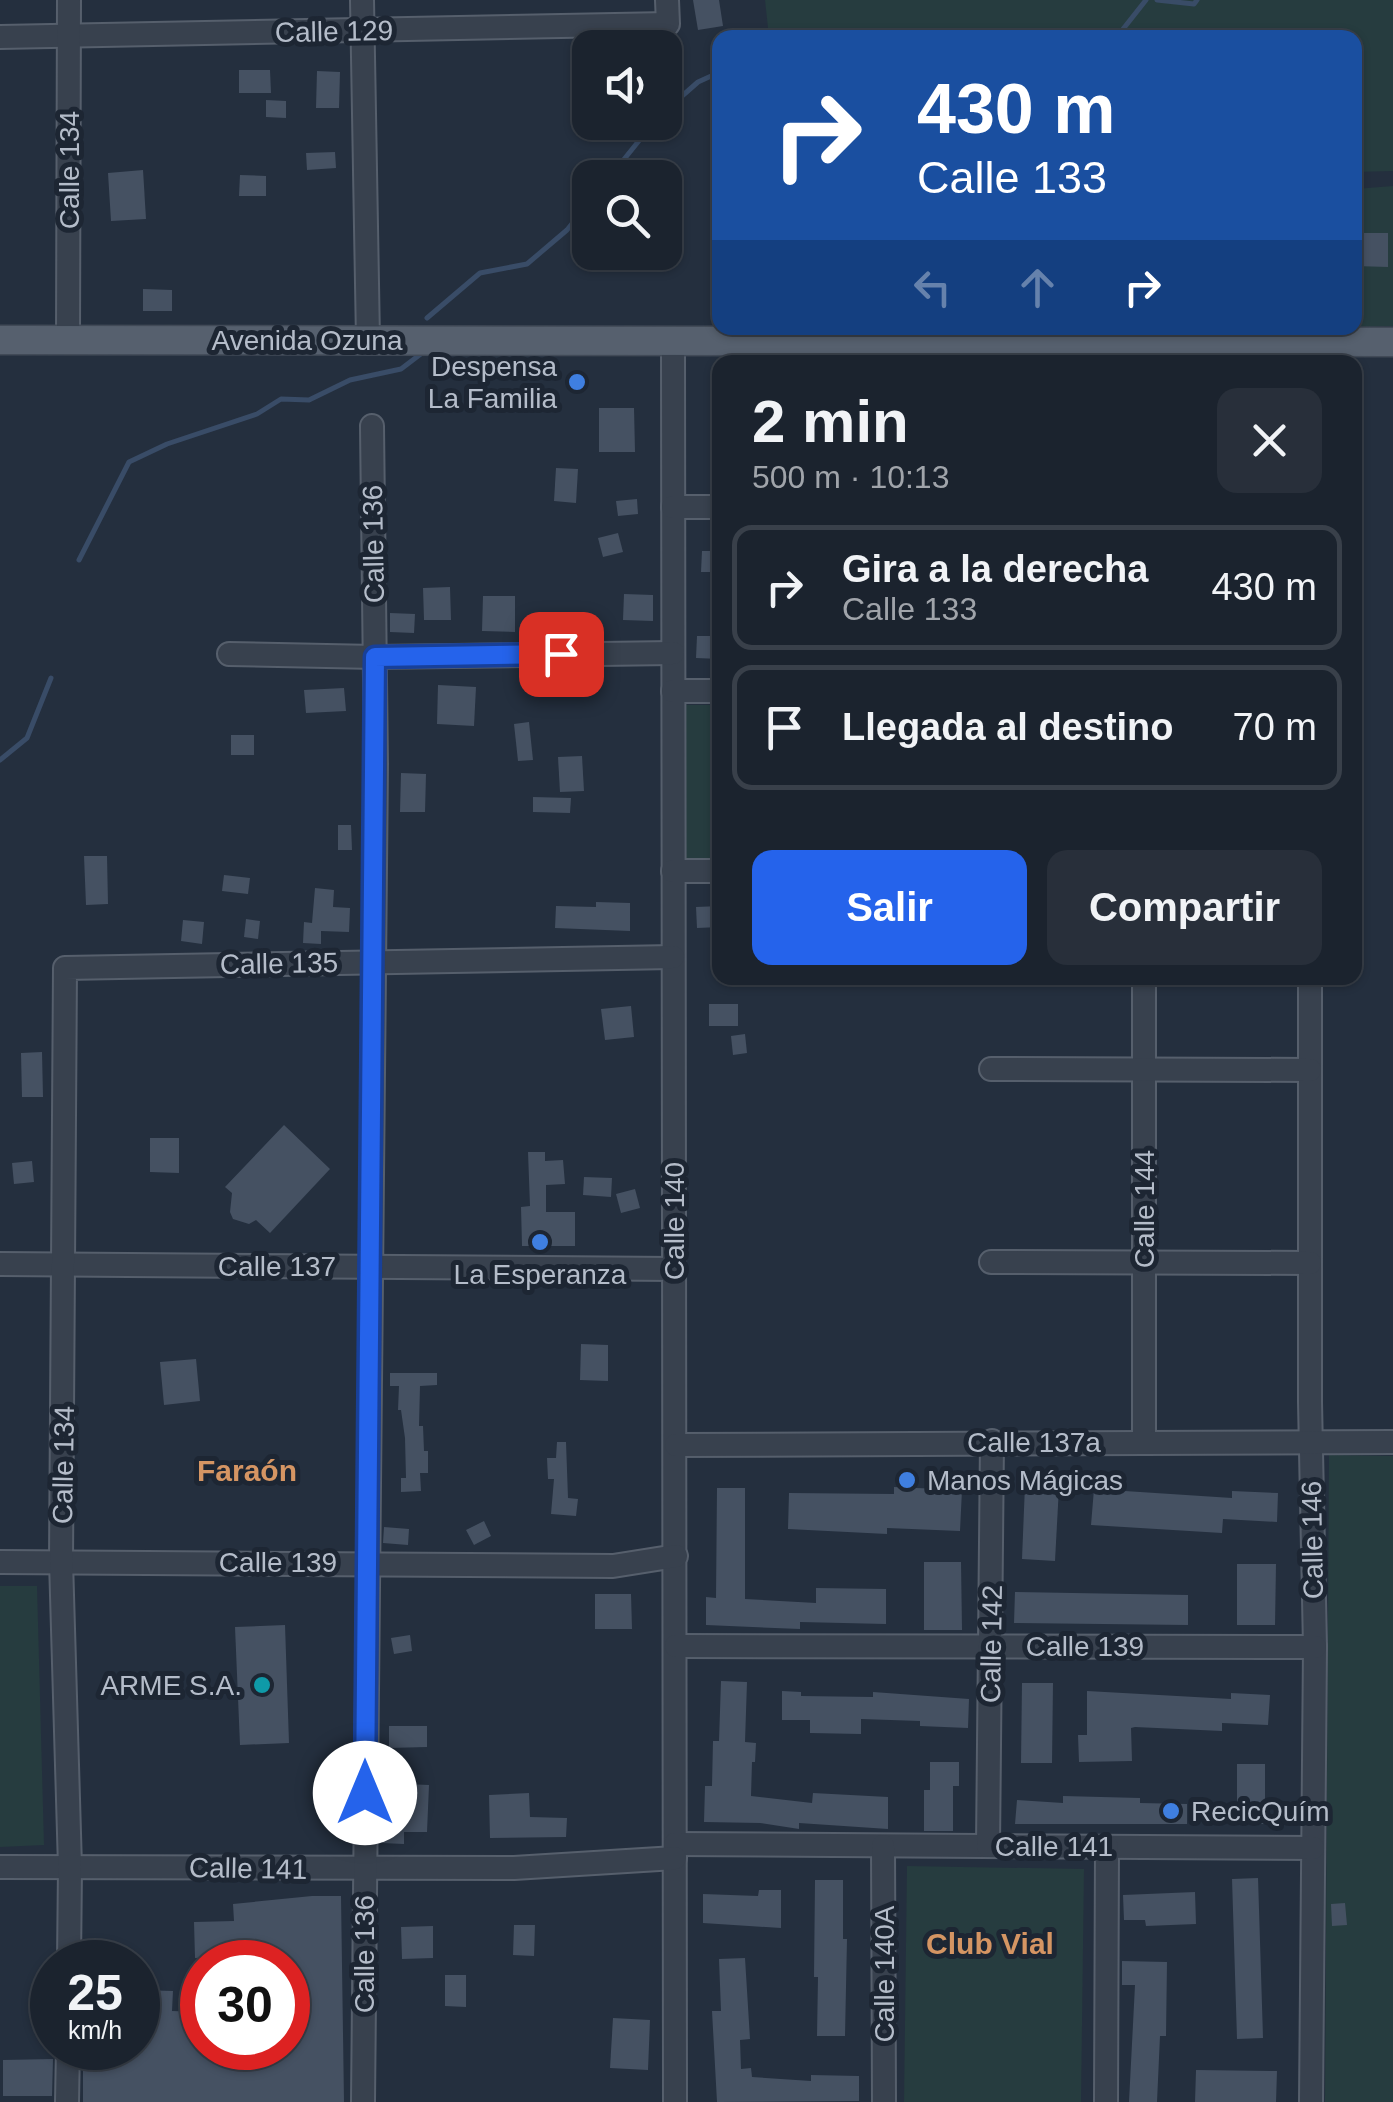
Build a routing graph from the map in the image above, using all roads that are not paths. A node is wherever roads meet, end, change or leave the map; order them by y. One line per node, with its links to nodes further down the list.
1 (69, 0): 5 (street, Calle 134)
2 (362, 0): 4 (street)
3 (668, 0): 4 (street, Calle 129)
4 (362, 30): 5 (street, Calle 129); 9 (street)
5 (70, 36): 6 (street, Calle 129); 7 (street, Calle 134)
6 (0, 37)
7 (68, 339): 8 (main road, Avenida Ozuna); 9 (main road, Avenida Ozuna)
8 (0, 340)
9 (368, 340): 10 (main road, Avenida Ozuna)
10 (673, 341): 12 (main road, Avenida Ozuna); 16 (street, Calle 140)
11 (1393, 342): 14 (main road, Avenida Ozuna)
12 (965, 352): 13 (main road, Avenida Ozuna)
13 (1144, 352): 14 (main road, Avenida Ozuna)
14 (1310, 352)
15 (372, 426): 20 (street, Calle 136)
16 (673, 507): 17 (street); 18 (street, Calle 140)
17 (712, 507)
18 (673, 653): 20 (street); 21 (street, Calle 140)
19 (229, 654): 20 (street)
20 (375, 657): 26 (street, Calle 136)
21 (673, 691): 22 (street); 23 (street, Calle 140)
22 (712, 692)
23 (673, 871): 24 (street); 25 (street, Calle 140)
24 (712, 871)
25 (673, 957): 26 (street, Calle 135); 39 (street, Calle 140)
26 (372, 962): 27 (street, Calle 135); 38 (street, Calle 136)
27 (64, 968): 37 (street, Calle 134)
28 (1144, 985): 31 (street, Calle 144)
29 (1310, 985): 32 (street, Calle 146)
30 (991, 1069): 31 (street)
31 (1144, 1070): 32 (street); 34 (street, Calle 144)
32 (1310, 1070): 35 (street, Calle 146)
33 (992, 1262): 34 (street)
34 (1144, 1262): 35 (street); 41 (street, Calle 144)
35 (1310, 1263): 42 (street, Calle 146)
36 (0, 1264): 37 (street, Calle 137)
37 (65, 1265): 38 (street, Calle 137); 47 (street, Calle 134)
38 (371, 1267): 39 (street, Calle 137); 48 (street, Calle 136)
39 (674, 1269): 44 (street, Calle 140)
40 (992, 1441): 41 (street, Calle 137a); 44 (street, Calle 137a); 50 (street, Calle 142)
41 (1144, 1442): 42 (street, Calle 137a)
42 (1310, 1442): 43 (street, Calle 137a); 51 (street, Calle 146)
43 (1393, 1442)
44 (676, 1445): 45 (street, Calle 140)
45 (676, 1556): 48 (street, Calle 139); 49 (street, Calle 140)
46 (0, 1562): 47 (street, Calle 139)
47 (62, 1562): 48 (street, Calle 139); 57 (street, Calle 134)
48 (367, 1563): 59 (street, Calle 136)
49 (676, 1646): 50 (street, Calle 139); 56 (street, Calle 140)
50 (991, 1646): 51 (street, Calle 139); 53 (street, Calle 142)
51 (1315, 1647): 55 (street, Calle 146)
52 (883, 1846): 53 (street, Calle 141); 56 (street, Calle 141); 65 (street, Calle 140A)
53 (988, 1846): 54 (street, Calle 141)
54 (1107, 1847): 55 (street, Calle 141); 66 (street)
55 (1313, 1848): 67 (street, Calle 146)
56 (675, 1851): 59 (street, Calle 141); 64 (street, Calle 140)
57 (70, 1867): 58 (street, Calle 141); 59 (street, Calle 141); 60 (street, Calle 134)
58 (0, 1868)
59 (365, 1870): 63 (street, Calle 136)
60 (69, 1940)
61 (68, 2070): 62 (street)
62 (68, 2102)
63 (363, 2102)
64 (674, 2102)
65 (884, 2102)
66 (1106, 2102)
67 (1311, 2102)

